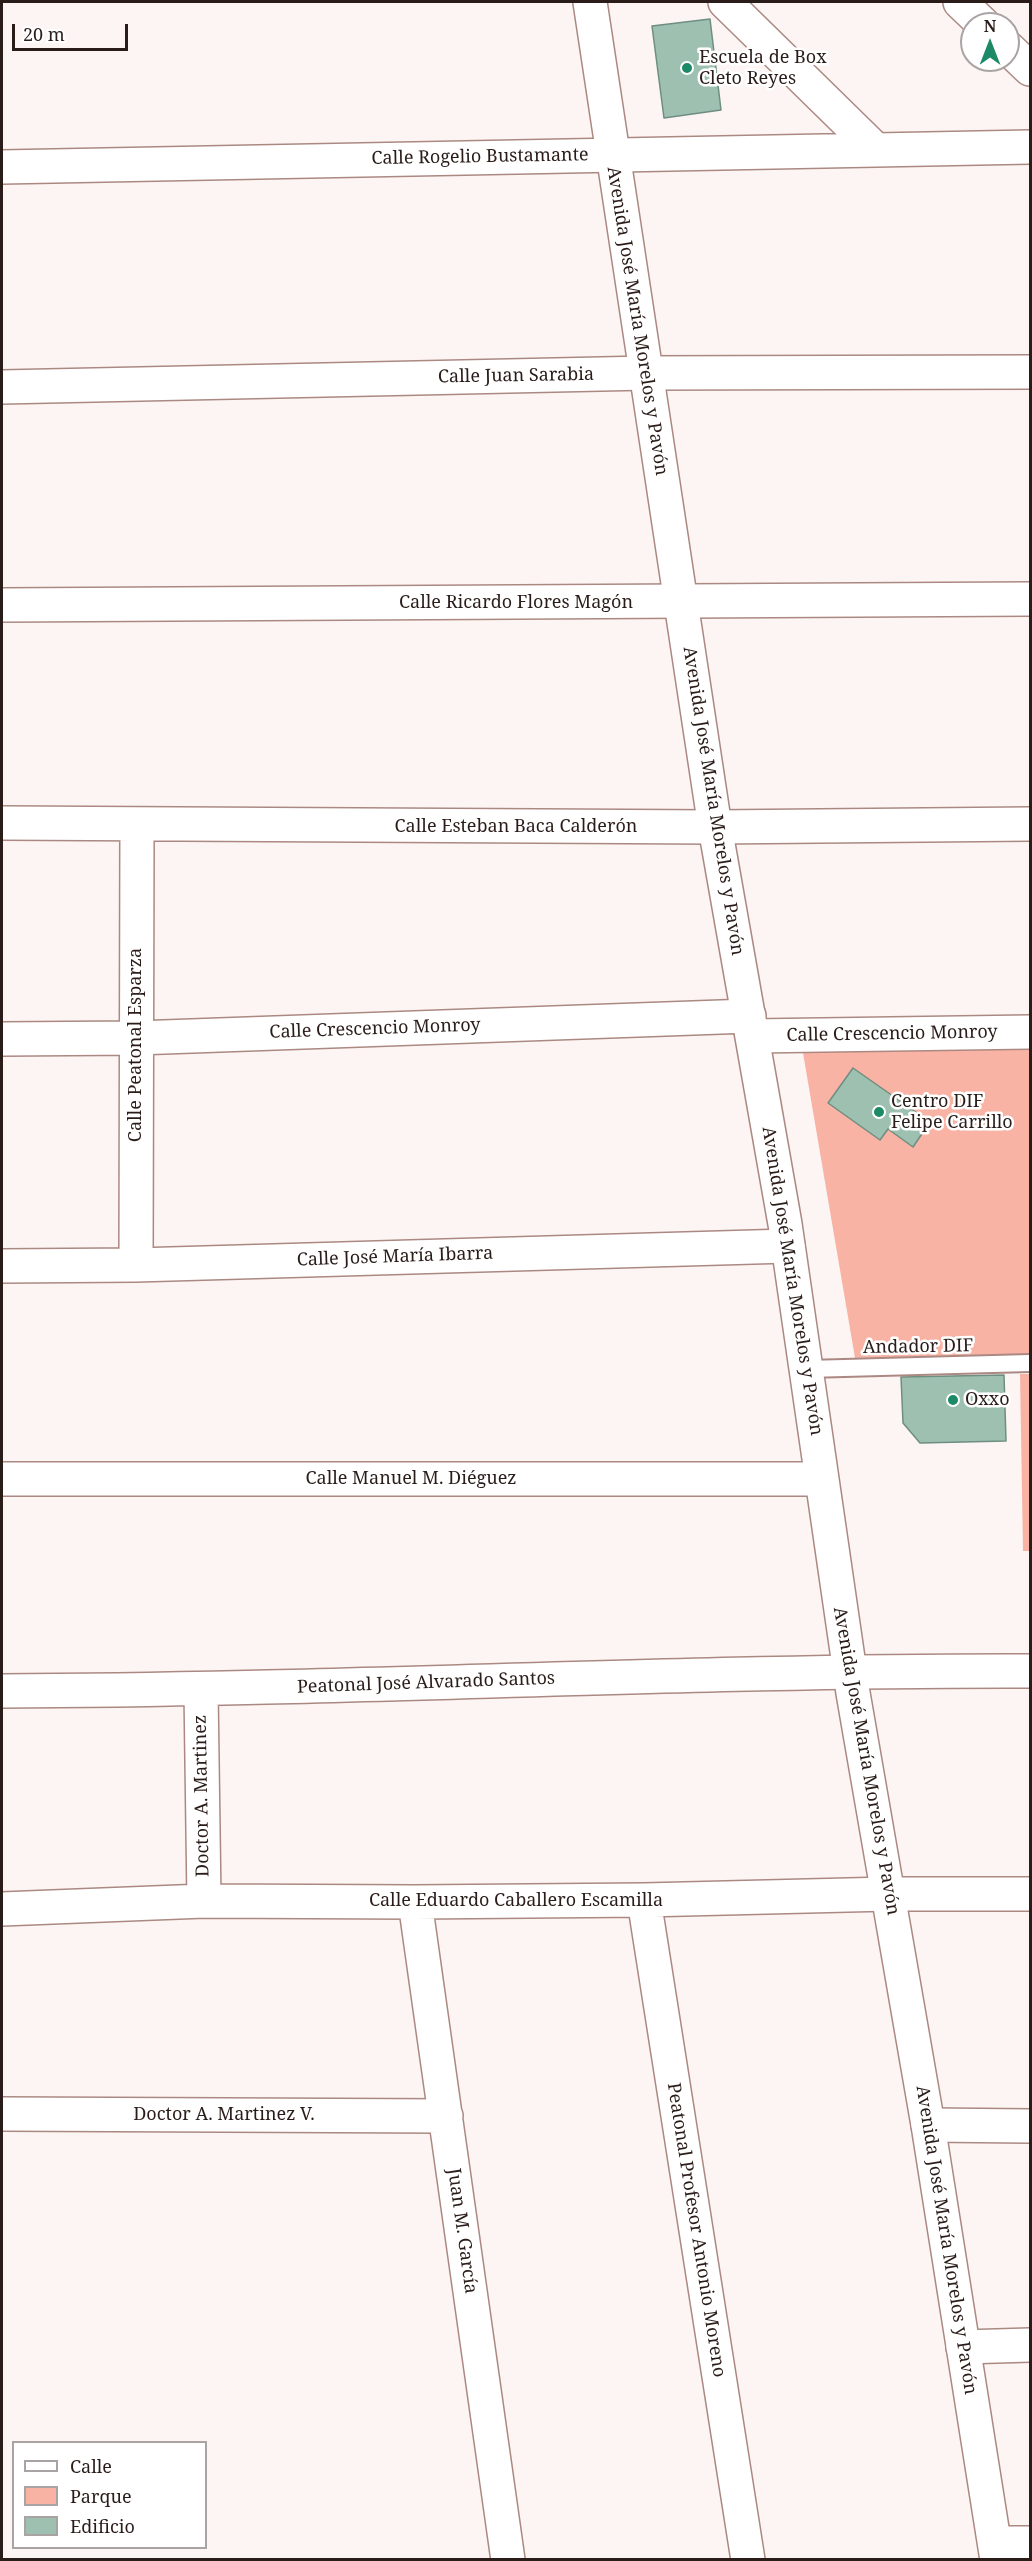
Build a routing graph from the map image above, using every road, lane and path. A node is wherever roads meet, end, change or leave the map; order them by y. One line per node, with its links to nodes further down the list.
1 (590, 2): 5 (street, Avenida José María Morelos y Pavón)
2 (725, 2): 4 (street)
3 (1030, 147): 4 (street, Calle Rogelio Bustamante)
4 (876, 150): 5 (street, Calle Rogelio Bustamante)
5 (611, 154): 6 (street, Calle Rogelio Bustamante); 8 (street, Avenida José María Morelos y Pavón)
6 (2, 167)
7 (1030, 372): 8 (street, Calle Juan Sarabia)
8 (647, 373): 9 (street, Calle Juan Sarabia); 11 (street, Avenida José María Morelos y Pavón)
9 (2, 387)
10 (1030, 599): 11 (street, Calle Ricardo Flores Magón)
11 (680, 603): 12 (street, Calle Ricardo Flores Magón); 16 (street, Avenida José María Morelos y Pavón)
12 (2, 605)
13 (2, 824): 15 (street, Calle Esteban Baca Calderón)
14 (1030, 824): 16 (street, Calle Esteban Baca Calderón)
15 (137, 825): 16 (street, Calle Esteban Baca Calderón); 20 (street, Calle Peatonal Esparza)
16 (715, 827): 17 (street, Avenida José María Morelos y Pavón)
17 (751, 1026): 18 (street, Calle Crescencio Monroy); 20 (street, Calle Crescencio Monroy); 21 (street, Avenida José María Morelos y Pavón)
18 (1030, 1032)
19 (2, 1038): 20 (street, Calle Crescencio Monroy)
20 (136, 1038): 22 (street, Calle Peatonal Esparza)
21 (788, 1246): 22 (street, Calle José María Ibarra); 25 (street, Avenida José María Morelos y Pavón)
22 (136, 1265): 23 (street, Calle José María Ibarra)
23 (2, 1266)
24 (1030, 1364): 25 (lane, Andador DIF)
25 (807, 1369): 27 (street, Avenida José María Morelos y Pavón)
26 (2, 1479): 27 (street, Calle Manuel M. Diéguez)
27 (821, 1479): 28 (street, Avenida José María Morelos y Pavón)
28 (850, 1670): 29 (street, Peatonal José Alvarado Santos); 30 (street, Peatonal José Alvarado Santos); 32 (street, Avenida José María Morelos y Pavón)
29 (1030, 1671)
30 (201, 1690): 31 (street, Peatonal José Alvarado Santos); 35 (street, Doctor A. Martinez)
31 (2, 1691)
32 (889, 1894): 33 (street, Calle Eduardo Caballero Escamilla); 34 (street, Calle Eduardo Caballero Escamilla); 40 (street, Avenida José María Morelos y Pavón)
33 (1030, 1894)
34 (644, 1900): 36 (street, Calle Eduardo Caballero Escamilla); 47 (street, Peatonal Profesor Antonio Moreno)
35 (204, 1901): 36 (street, Calle Eduardo Caballero Escamilla); 37 (street, Calle Eduardo Caballero Escamilla)
36 (415, 1902): 39 (street, Juan M. García)
37 (2, 1909)
38 (2, 2114): 39 (street, Doctor A. Martinez V.)
39 (446, 2116): 46 (street, Juan M. García)
40 (928, 2125): 41 (street); 43 (street, Avenida José María Morelos y Pavón)
41 (1030, 2126)
42 (1030, 2345): 43 (street)
43 (963, 2347): 45 (street, Avenida José María Morelos y Pavón)
44 (1030, 2543): 45 (street)
45 (996, 2551)
46 (508, 2559)
47 (748, 2559)

